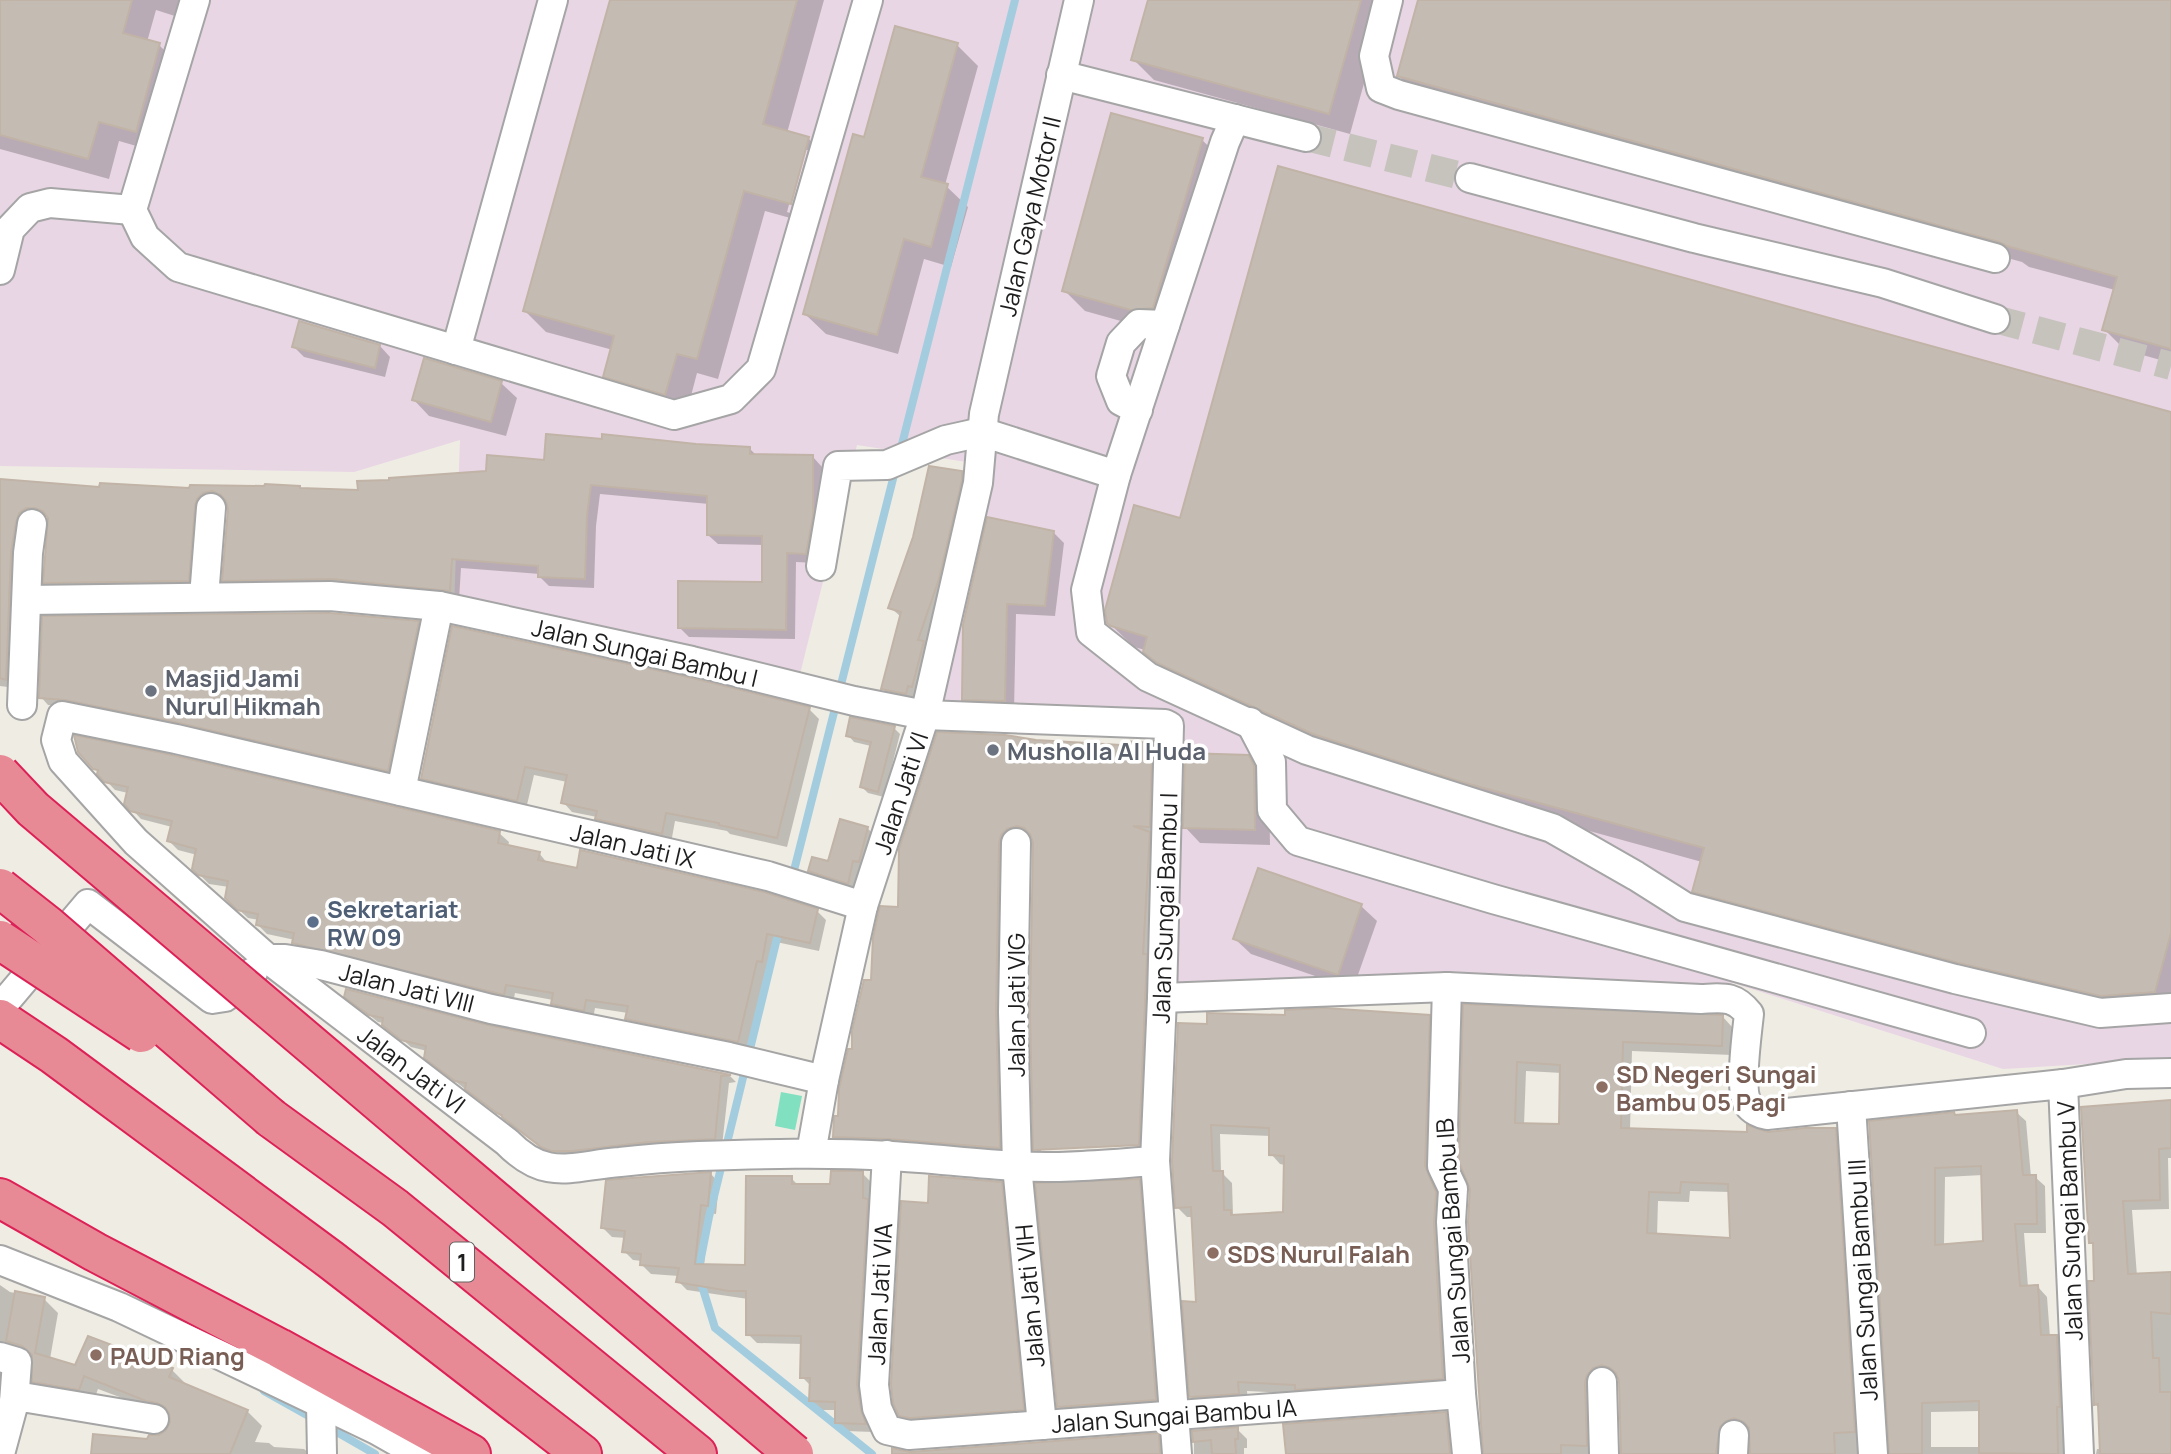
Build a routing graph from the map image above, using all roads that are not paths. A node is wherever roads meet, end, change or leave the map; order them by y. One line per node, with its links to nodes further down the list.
1 (195, 0): 10 (street)
2 (553, 0): 14 (street)
3 (867, 0): 14 (street)
4 (1079, 0): 6 (street, Jalan Gaya Motor II)
5 (1388, 0): 11 (street)
6 (1060, 75): 7 (street); 15 (street, Jalan Gaya Motor II)
7 (1235, 119): 8 (street); 16 (street)
8 (1307, 137)
9 (1470, 178): 13 (street)
10 (132, 209): 12 (street); 14 (street)
11 (1995, 258)
12 (0, 270)
13 (1995, 319)
14 (456, 350)
15 (982, 432): 16 (street); 19 (street); 24 (street, Jalan Jati VI)
16 (1115, 475): 26 (street)
17 (211, 508): 20 (street)
18 (32, 524): 21 (street)
19 (821, 566)
20 (204, 597): 21 (street, Jalan Sungai Bambu I); 22 (street, Jalan Sungai Bambu I)
21 (27, 600): 23 (street)
22 (439, 606): 24 (street, Jalan Sungai Bambu I); 28 (street)
23 (11, 698): 25 (street, Jalan Jati IX)
24 (925, 715): 33 (street, Jalan Jati VI); 37 (street, Jalan Sungai Bambu I)
25 (62, 716): 28 (street, Jalan Jati IX); 29 (street)
26 (1250, 722): 38 (street); 41 (street)
27 (0, 774): 69 (highway, bridge)
28 (401, 791): 33 (street, Jalan Jati IX)
29 (136, 842): 32 (street); 35 (street)
30 (1016, 843): 50 (street, Jalan Jati VIG)
31 (0, 888): 46 (highway, bridge)
32 (88, 904): 35 (street); 39 (street)
33 (863, 905): 43 (street, Jalan Jati VI)
34 (0, 940): 46 (highway, bridge)
35 (268, 959): 43 (street, Jalan Jati VIII); 47 (street, Jalan Jati VI)
36 (1447, 987): 37 (street); 45 (street, Jalan Sungai Bambu V); 57 (street, Jalan Sungai Bambu IB)
37 (1162, 998): 49 (street, Jalan Sungai Bambu I)
38 (2171, 1008)
39 (0, 1009)
40 (0, 1019): 67 (highway)
41 (1971, 1034)
42 (2171, 1073): 44 (street)
43 (824, 1080): 47 (street, Jalan Jati VI)
44 (2063, 1084): 45 (street, Jalan Sungai Bambu V); 74 (street, Jalan Sungai Bambu V)
45 (1851, 1106): 73 (street, Jalan Sungai Bambu III)
46 (271, 1118): 68 (highway, 1)
47 (811, 1153): 48 (street, Jalan Jati VI)
48 (887, 1156): 50 (street, Jalan Jati VI); 63 (street, Jalan Jati VIA)
49 (1154, 1161): 50 (street, Jalan Jati VI); 59 (street, Jalan Sungai Bambu I)
50 (1017, 1166): 62 (street, Jalan Jati VIH)
51 (0, 1198): 53 (highway)
52 (0, 1231): 53 (highway)
53 (95, 1252): 66 (highway)
54 (0, 1260): 61 (street)
55 (0, 1357): 58 (street)
56 (1602, 1382): 72 (street)
57 (1461, 1394): 59 (street, Jalan Sungai Bambu IA); 71 (street, Jalan Sungai Bambu IB)
58 (14, 1402): 60 (street); 64 (street)
59 (1175, 1415): 62 (street, Jalan Sungai Bambu IA); 70 (street, Jalan Sungai Bambu I)
60 (155, 1419)
61 (321, 1425): 65 (street)
62 (1041, 1425): 63 (street, Jalan Sungai Bambu IA)
63 (887, 1430)
64 (0, 1454)
65 (419, 1454)
66 (471, 1454)
67 (582, 1454)
68 (697, 1454)
69 (794, 1454)
70 (1177, 1454)
71 (1467, 1454)
72 (1604, 1454)
73 (1873, 1454)
74 (2079, 1454)

